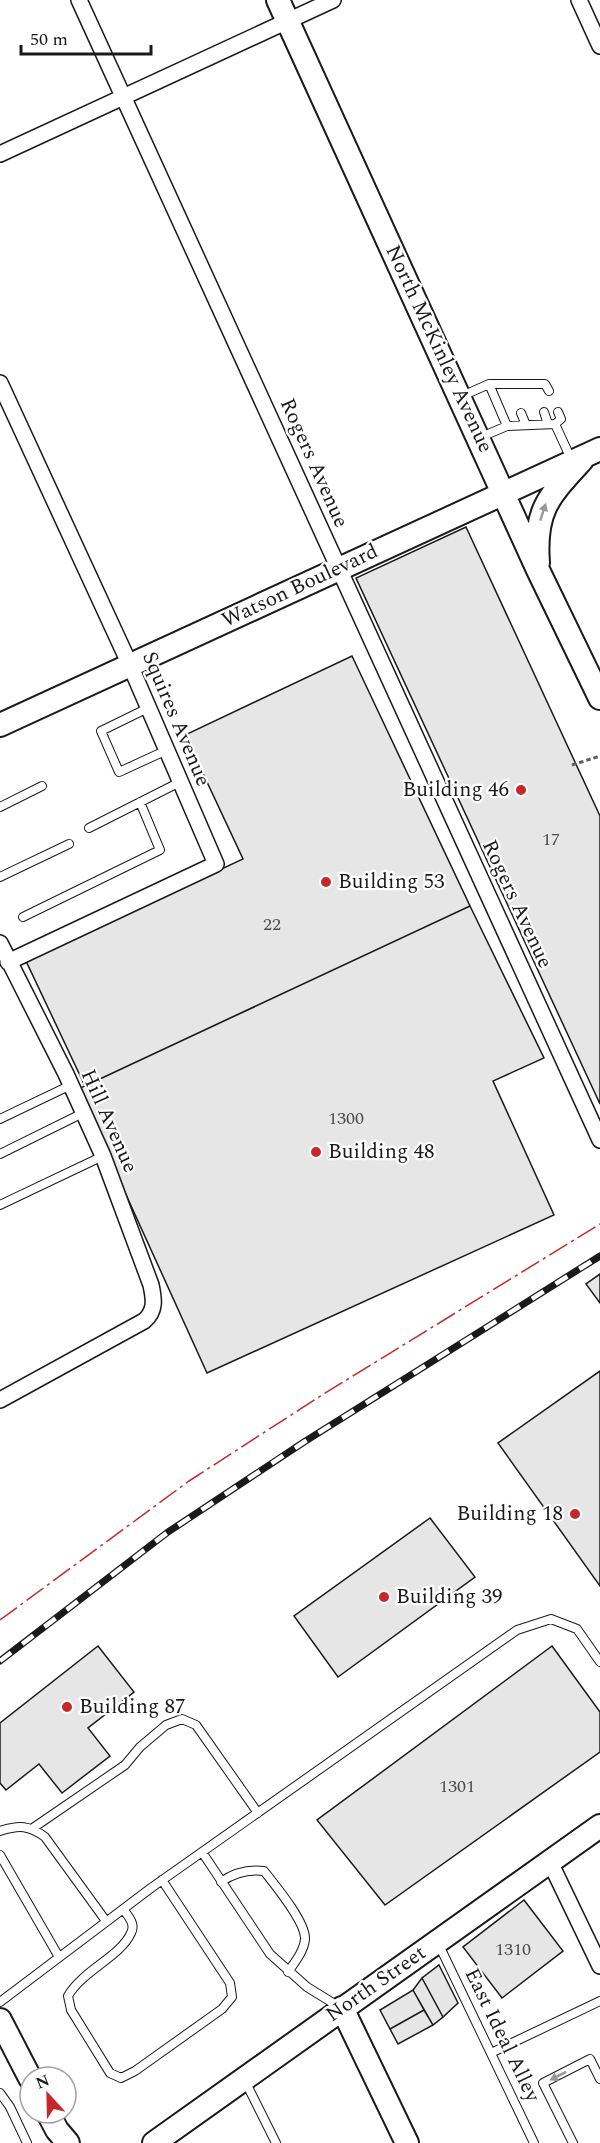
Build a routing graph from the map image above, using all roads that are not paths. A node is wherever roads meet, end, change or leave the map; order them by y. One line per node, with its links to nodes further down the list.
1 (79, 0): 7 (street, Rogers Avenue)
2 (278, 0): 5 (street, North McKinley Avenue)
3 (333, 0): 5 (street)
4 (579, 0): 6 (street)
5 (288, 22): 7 (street); 14 (street, North McKinley Avenue)
6 (600, 46)
7 (125, 97): 8 (street); 24 (street, Rogers Avenue)
8 (0, 154)
9 (0, 383): 26 (street, Squires Avenue)
10 (489, 384): 11 (lane); 14 (lane); 20 (lane)
11 (508, 384): 12 (lane); 13 (lane)
12 (549, 391)
13 (512, 392)
14 (460, 396): 21 (street, North McKinley Avenue)
15 (544, 412): 18 (lane)
16 (558, 412): 18 (lane)
17 (522, 413): 19 (lane)
18 (552, 424): 19 (lane); 22 (lane)
19 (526, 425): 20 (lane)
20 (507, 426): 21 (lane)
21 (480, 438): 23 (street, North McKinley Avenue)
22 (586, 455): 23 (street, Watson Boulevard); 25 (street, one-way to 22)
23 (504, 491): 24 (street, Watson Boulevard); 25 (street, North McKinley Avenue)
24 (338, 568): 26 (street, Watson Boulevard); 44 (street, Rogers Avenue)
25 (538, 570): 27 (street, North McKinley Avenue)
26 (130, 665): 28 (street, Squires Avenue); 29 (street, Watson Boulevard)
27 (600, 698)
28 (148, 708): 30 (street, Squires Avenue); 30 (lane)
29 (0, 725)
30 (167, 750): 31 (street, Squires Avenue)
31 (180, 782): 33 (lane); 40 (street, Squires Avenue)
32 (42, 786): 34 (lane)
33 (140, 802): 35 (lane); 38 (lane)
34 (0, 807)
35 (89, 828)
36 (69, 844): 37 (lane)
37 (0, 877)
38 (23, 917)
39 (0, 943): 40 (street, Hill Avenue)
40 (8, 962): 41 (street, Hill Avenue)
41 (71, 1085): 42 (street, Hill Avenue); 43 (lane)
42 (83, 1113): 45 (lane); 46 (street, Hill Avenue)
43 (0, 1119)
44 (600, 1140)
45 (0, 1154)
46 (103, 1155): 47 (lane); 48 (street, Hill Avenue)
47 (0, 1205)
48 (0, 1400)
49 (599, 1660): 50 (lane)
50 (258, 1813): 52 (lane); 54 (lane)
51 (600, 1826): 56 (street, North Street)
52 (33, 1828): 53 (lane); 60 (lane)
53 (0, 1831)
54 (202, 1852): 57 (lane); 58 (lane)
55 (0, 1855): 63 (lane)
56 (550, 1862): 61 (street, North Street); 62 (street)
57 (162, 1880): 59 (lane); 59 (lane)
58 (221, 1882): 65 (lane); 65 (lane)
59 (123, 1909): 60 (lane)
60 (106, 1921): 63 (lane)
61 (437, 1942): 68 (street, North Street); 70 (lane, East Ideal Alley)
62 (596, 1949): 64 (street)
63 (59, 1957): 67 (lane)
64 (600, 1966)
65 (288, 1972): 68 (lane)
66 (600, 2001): 70 (lane)
67 (0, 2002)
68 (342, 2008): 73 (street, North Street); 80 (street)
69 (2, 2027): 71 (street)
70 (491, 2054): 81 (lane, East Ideal Alley)
71 (23, 2065)
72 (600, 2079): 82 (lane, one-way to 82)
73 (244, 2080): 78 (street, North Street); 79 (lane)
74 (0, 2092): 76 (lane)
75 (54, 2125): 77 (street)
76 (27, 2143)
77 (68, 2143)
78 (154, 2143)
79 (276, 2143)
80 (407, 2143)
81 (534, 2143)
82 (573, 2143)

